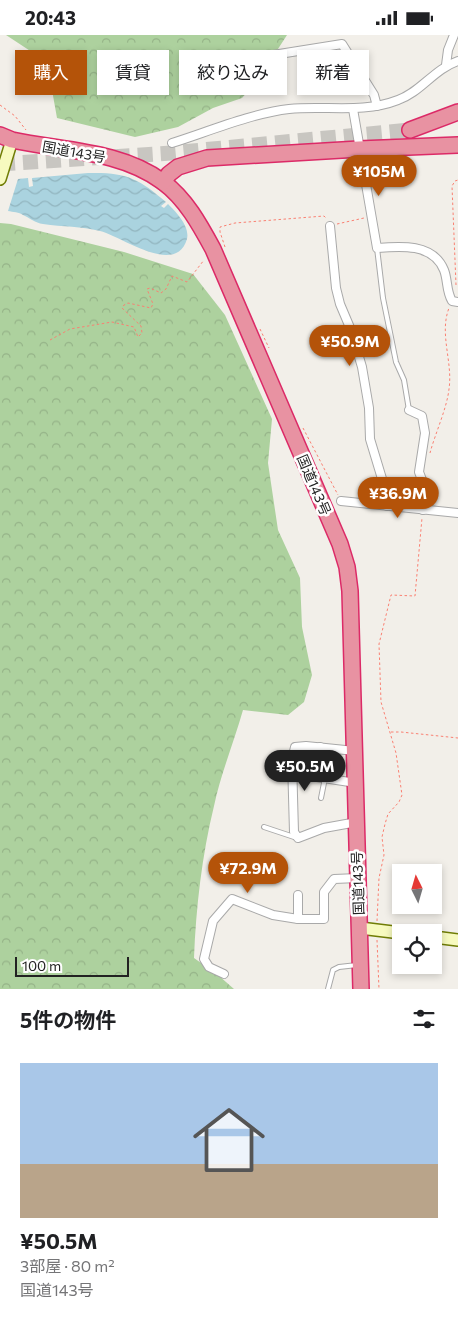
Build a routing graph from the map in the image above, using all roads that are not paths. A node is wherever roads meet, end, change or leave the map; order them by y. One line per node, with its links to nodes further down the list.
1 (454, 35): 4 (street)
2 (287, 53): 5 (street)
3 (458, 61): 4 (street)
4 (446, 65): 5 (street)
5 (377, 106): 6 (street)
6 (353, 109): 10 (street); 12 (street)
7 (458, 112): 8 (highway)
8 (410, 130)
9 (6, 138): 13 (main road); 14 (highway, 国道143号)
10 (172, 143)
11 (458, 145): 12 (highway)
12 (359, 149): 14 (highway); 16 (street)
13 (0, 179)
14 (163, 182): 24 (highway, 国道143号)
15 (330, 226): 20 (street)
16 (377, 248): 17 (street); 18 (lane)
17 (455, 301)
18 (409, 410): 21 (street)
19 (341, 501): 20 (street)
20 (387, 506): 21 (street)
21 (423, 510): 22 (street)
22 (458, 513)
23 (320, 747): 24 (street); 25 (street); 30 (street)
24 (355, 751): 26 (highway, 国道143号)
25 (325, 778): 26 (street); 27 (lane)
26 (356, 783): 28 (highway, 国道143号)
27 (321, 799)
28 (357, 822): 30 (street); 31 (highway, 国道143号)
29 (264, 827): 30 (lane)
30 (298, 838)
31 (358, 878): 33 (street); 34 (highway, 国道143号)
32 (298, 895): 33 (street)
33 (298, 919): 39 (street)
34 (360, 928): 35 (main road); 38 (highway, 国道143号)
35 (392, 932)
36 (442, 938): 37 (main road)
37 (458, 940)
38 (360, 964): 40 (lane); 41 (highway, 国道143号)
39 (224, 974)
40 (328, 989)
41 (361, 989)

